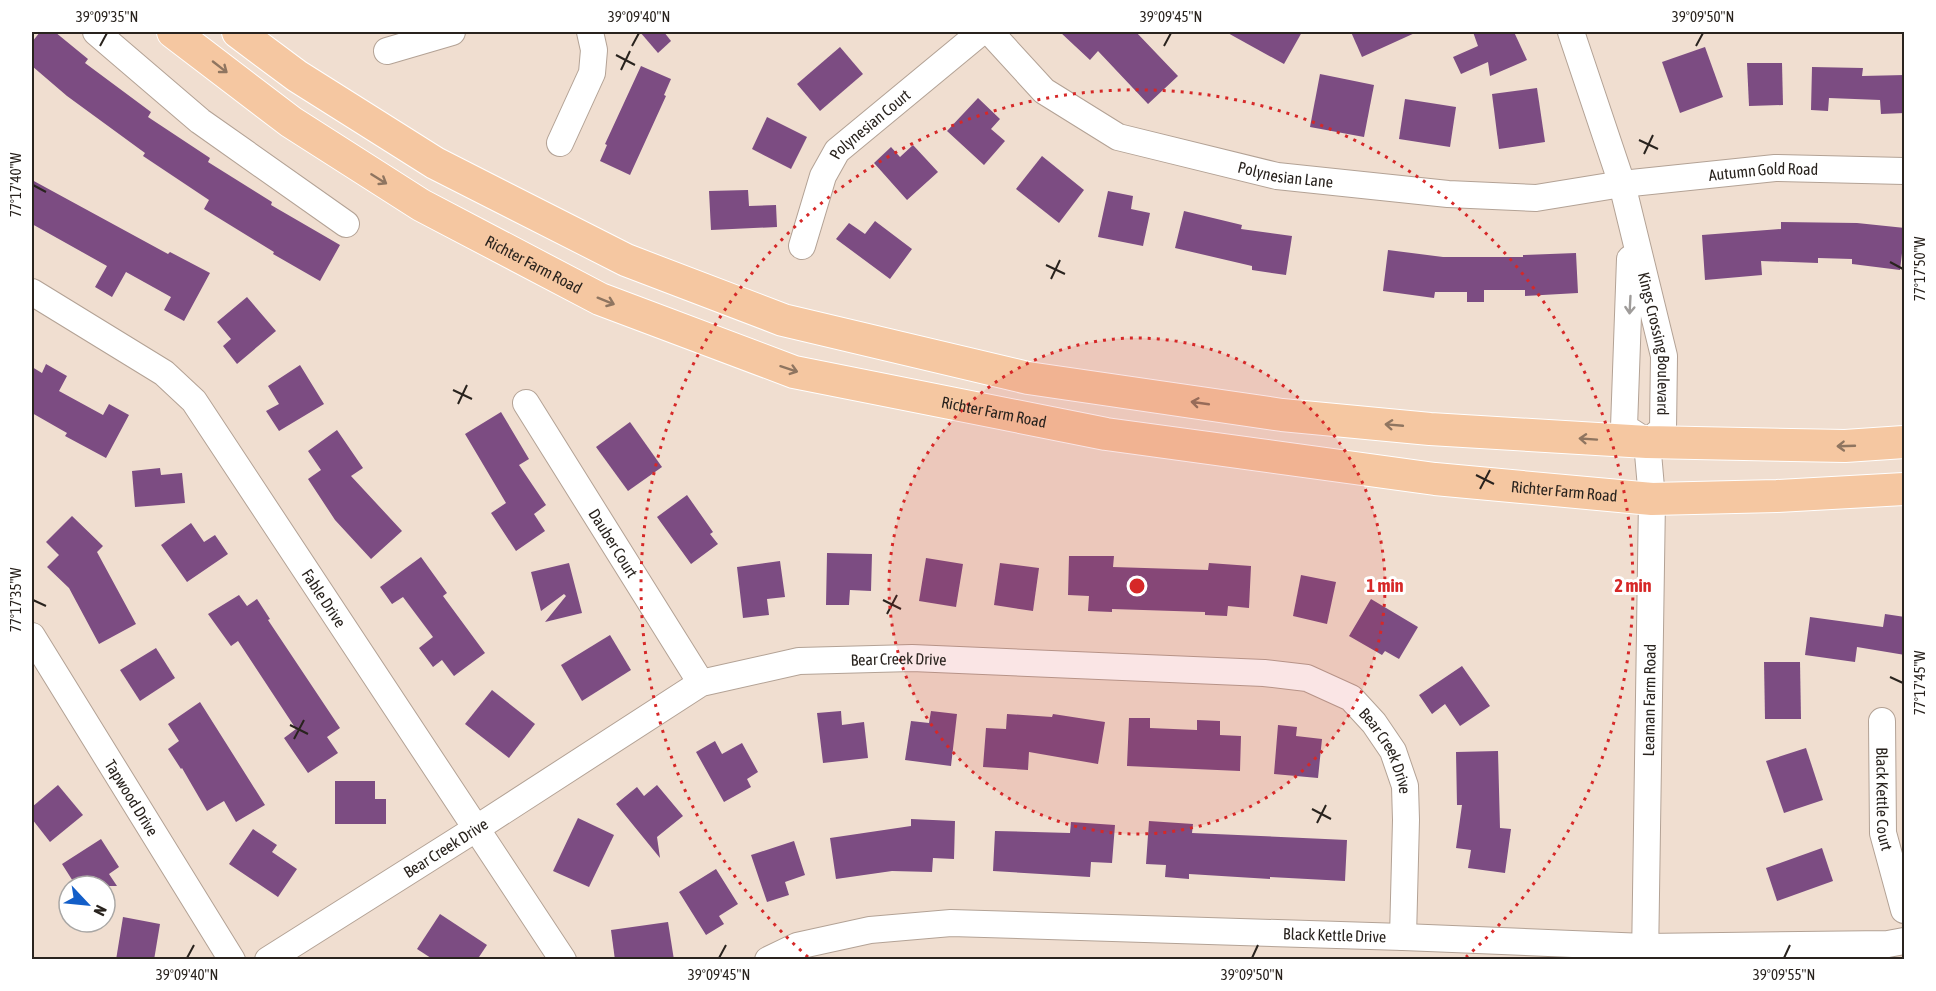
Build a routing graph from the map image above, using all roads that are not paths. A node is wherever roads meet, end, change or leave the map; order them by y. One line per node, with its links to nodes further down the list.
1 (96, 32): 13 (street)
2 (173, 32): 20 (main road, Richter Farm Road, one-way to 20)
3 (238, 32): 17 (main road, one-way to 3)
4 (452, 32): 9 (street)
5 (590, 32): 10 (street)
6 (981, 32): 14 (street, Polynesian Court)
7 (990, 32): 12 (street, Polynesian Lane)
8 (1571, 32): 12 (street, Kings Crossing Boulevard)
9 (387, 51)
10 (560, 143)
11 (1905, 171): 12 (street, Autumn Gold Road)
12 (1622, 184): 17 (street, Kings Crossing Boulevard); 17 (street, Kings Crossing Boulevard, one-way to 17)
13 (346, 224)
14 (802, 246)
15 (32, 292): 24 (street, Fable Drive)
16 (526, 403): 22 (street, Dauber Court)
17 (1647, 442): 18 (main road, one-way to 17); 20 (street, Leaman Farm Road)
18 (1905, 442)
19 (1905, 489): 20 (main road, Richter Farm Road)
20 (1652, 499): 28 (street, Leaman Farm Road)
21 (32, 636): 29 (street, Tapwood Drive)
22 (701, 683): 24 (street, Bear Creek Drive); 26 (street, Bear Creek Drive)
23 (1882, 721): 25 (street, Black Kettle Court)
24 (477, 828): 30 (street, Bear Creek Drive); 31 (street, Fable Drive)
25 (1905, 910)
26 (1403, 937): 28 (street, Black Kettle Drive); 32 (street, Black Kettle Drive)
27 (1905, 941): 28 (street, Black Kettle Drive)
28 (1645, 953)
29 (232, 960)
30 (268, 960)
31 (563, 960)
32 (768, 960)

